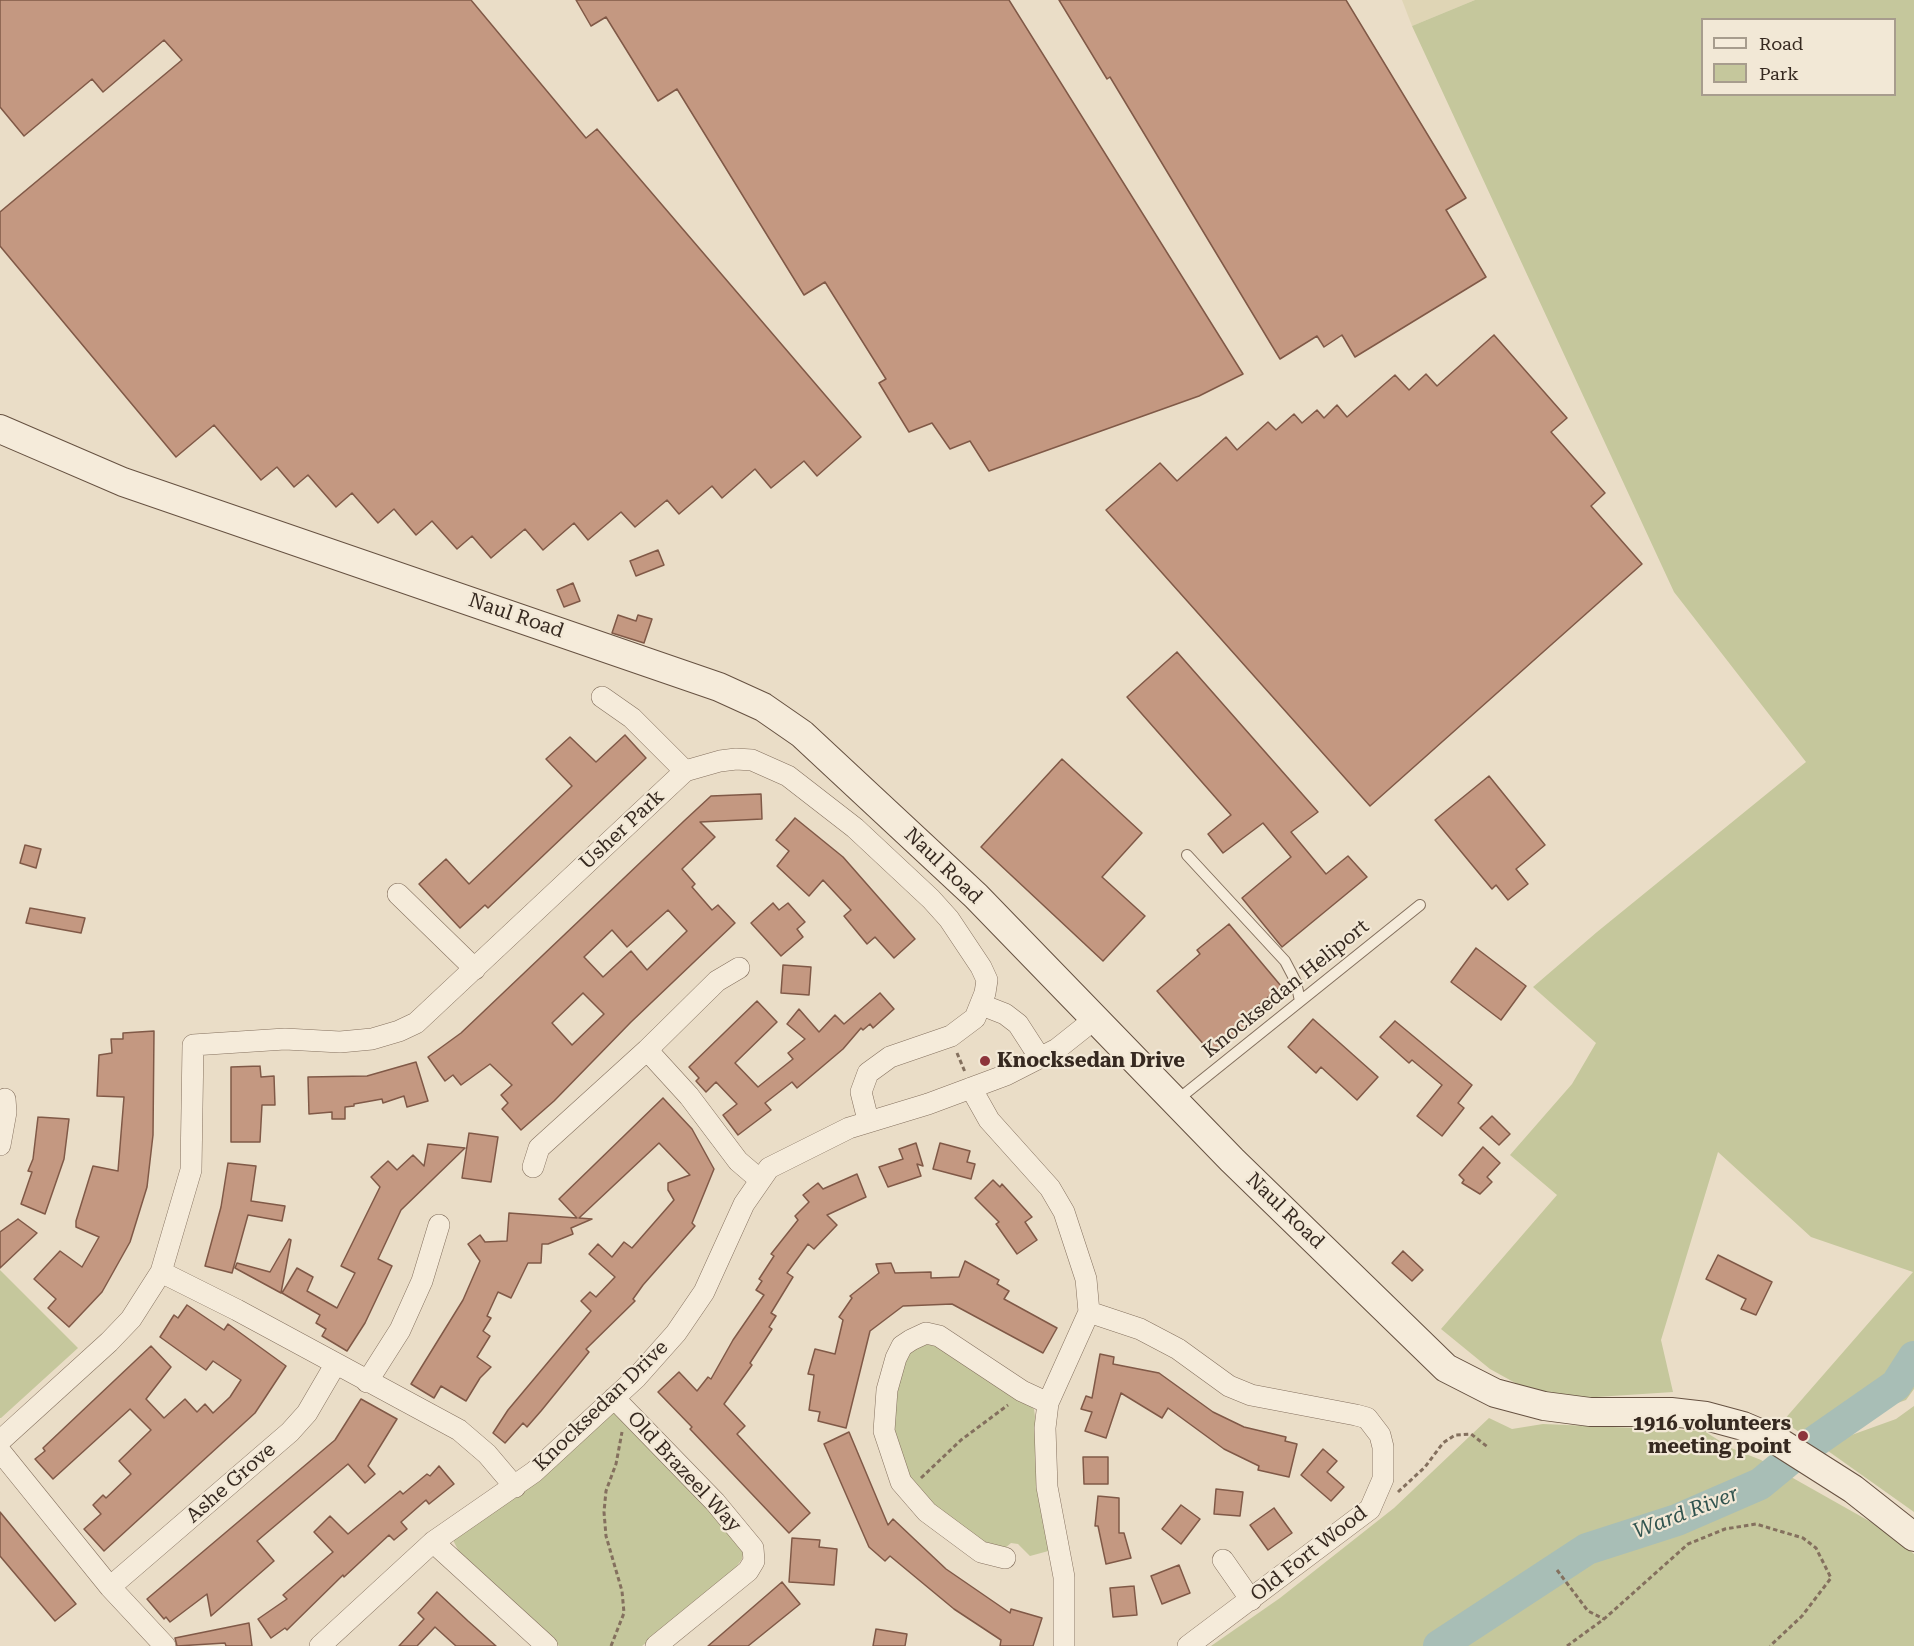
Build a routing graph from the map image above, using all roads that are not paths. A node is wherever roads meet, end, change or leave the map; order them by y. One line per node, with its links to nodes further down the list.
1 (0, 429): 11 (main road, Naul Road)
2 (602, 697): 3 (street)
3 (685, 771): 8 (street, Usher Park); 10 (street, Usher Park)
4 (1187, 855): 9 (lane)
5 (398, 894): 8 (street)
6 (1420, 905): 9 (lane, Knocksedan Heliport)
7 (739, 968): 12 (street)
8 (475, 969): 22 (street, Usher Park)
9 (1300, 1001): 16 (lane, Knocksedan Heliport)
10 (982, 1005): 13 (street); 17 (street)
11 (1096, 1018): 13 (street, Knocksedan Drive); 16 (main road, Naul Road)
12 (647, 1050): 19 (street); 20 (street)
13 (1040, 1058): 14 (street, Knocksedan Drive)
14 (971, 1088): 17 (street, Knocksedan Drive); 23 (street)
15 (5, 1099): 18 (street)
16 (1176, 1101): 31 (main road, Naul Road)
17 (868, 1120): 20 (street, Knocksedan Drive)
18 (0, 1145)
19 (533, 1167)
20 (759, 1179): 27 (street, Knocksedan Drive)
21 (439, 1225): 25 (street)
22 (162, 1272): 24 (street); 28 (street)
23 (1089, 1312): 26 (street); 36 (street, Old Fort Wood)
24 (335, 1365): 25 (street); 35 (street, Ashe Grove)
25 (367, 1382): 30 (street)
26 (1048, 1403): 33 (street); 41 (street)
27 (620, 1404): 30 (street, Knocksedan Drive); 40 (street, Old Brazeel Way)
28 (0, 1441)
29 (0, 1451): 35 (street)
30 (515, 1487): 32 (street, Knocksedan Drive)
31 (1914, 1537)
32 (433, 1542): 38 (street, Knocksedan Drive); 39 (street)
33 (1005, 1558)
34 (1223, 1560): 36 (street)
35 (110, 1587): 37 (street)
36 (1251, 1600): 42 (street, Old Fort Wood)
37 (165, 1646)
38 (321, 1646)
39 (547, 1646)
40 (657, 1646)
41 (1064, 1646)
42 (1188, 1646)

